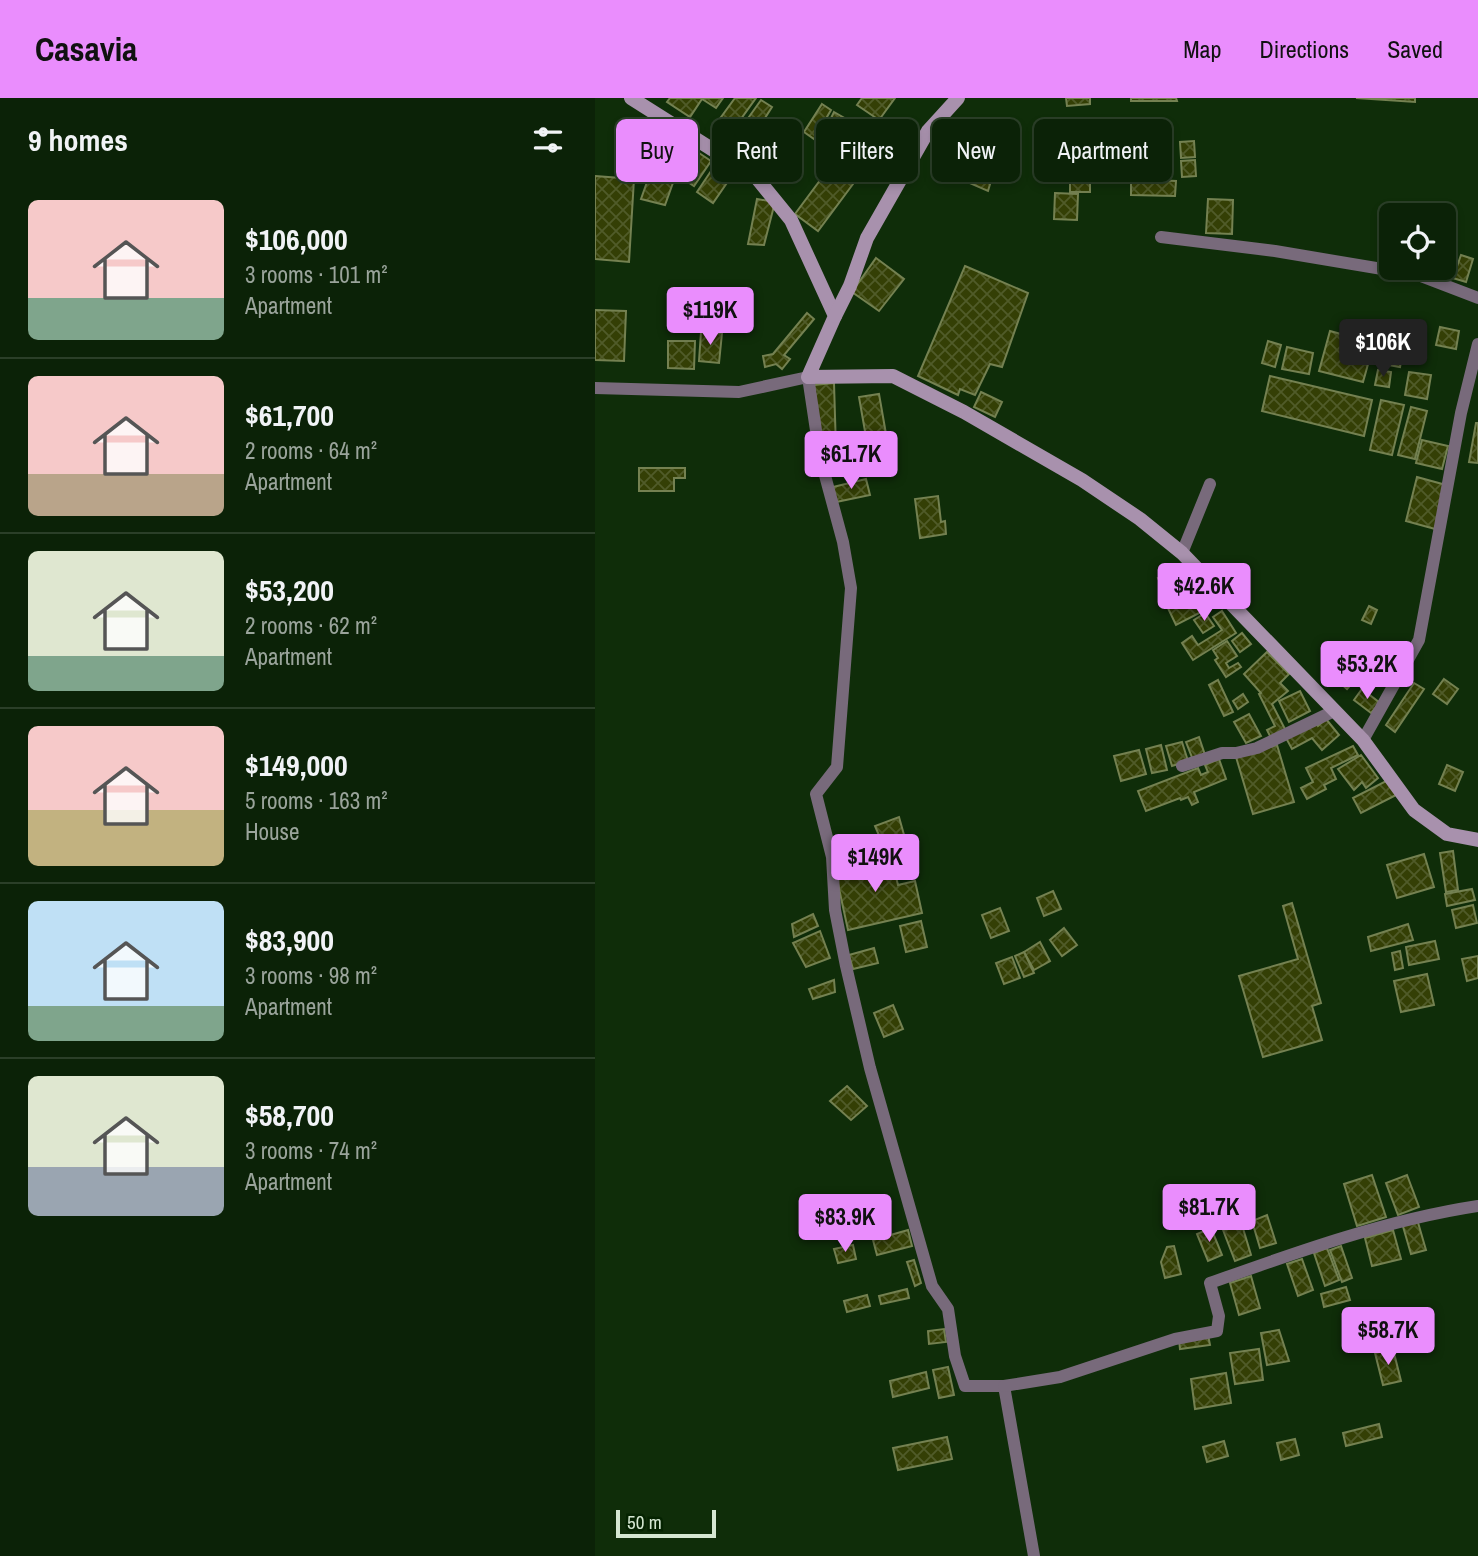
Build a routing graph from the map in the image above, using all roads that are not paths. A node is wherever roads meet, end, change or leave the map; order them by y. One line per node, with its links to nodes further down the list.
1 (631, 98): 5 (street)
2 (958, 98): 5 (street)
3 (1161, 237): 4 (street)
4 (1478, 298)
5 (835, 316): 7 (street)
6 (1478, 344): 12 (street)
7 (808, 377): 8 (street); 10 (street); 16 (street)
8 (595, 388)
9 (1210, 484): 10 (street)
10 (1182, 552): 11 (street)
11 (1334, 711): 12 (street); 13 (street)
12 (1363, 740): 14 (street)
13 (1182, 766)
14 (1478, 840)
15 (1478, 1206): 16 (street)
16 (1005, 1386): 17 (street)
17 (1034, 1556)

